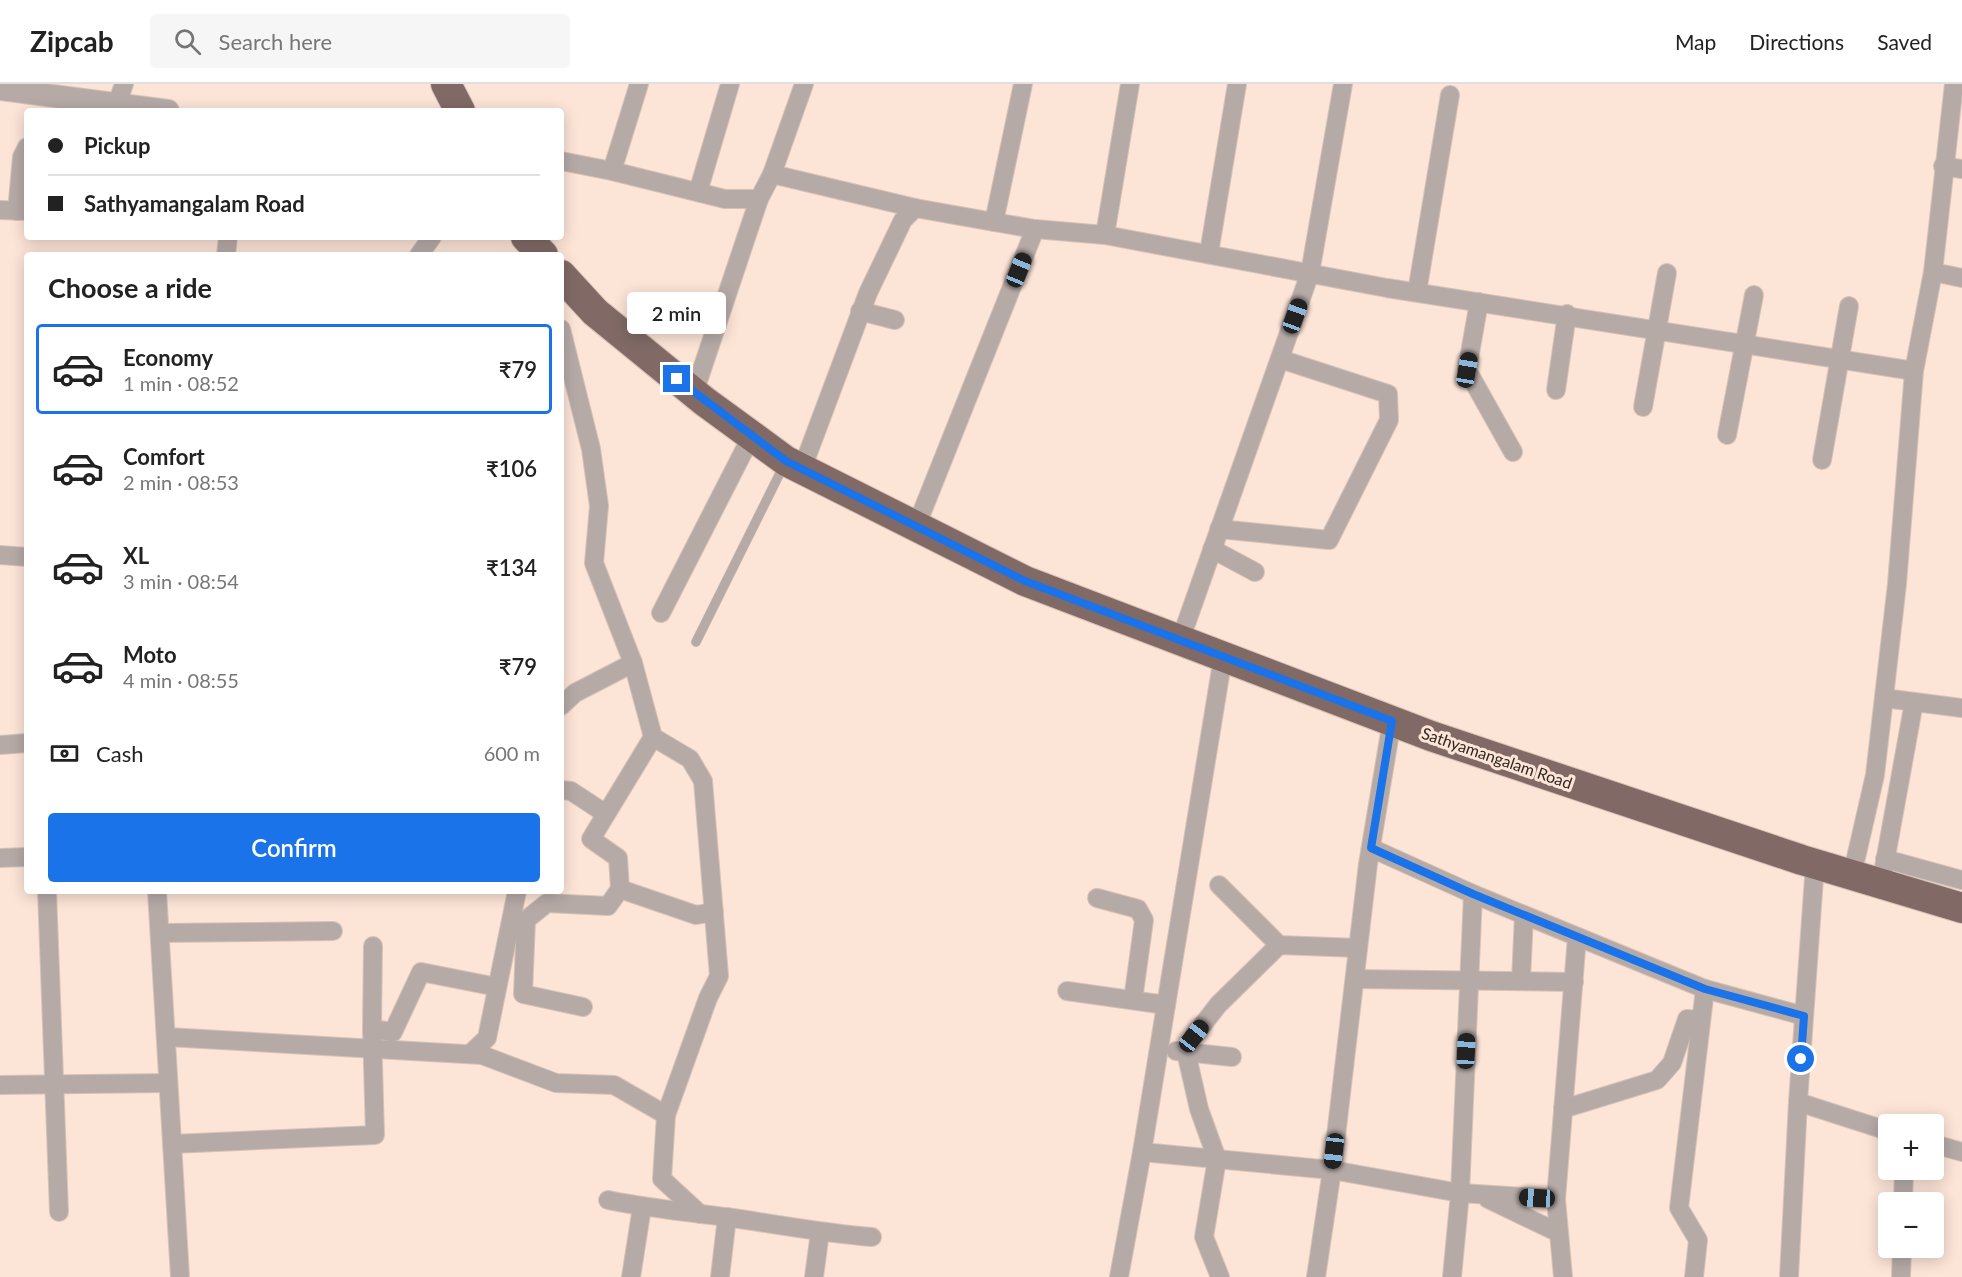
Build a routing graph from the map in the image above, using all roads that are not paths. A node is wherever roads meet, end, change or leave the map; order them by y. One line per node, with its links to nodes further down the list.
1 (446, 84): 15 (highway)
2 (639, 84): 20 (street)
3 (730, 84): 22 (street)
4 (804, 84): 21 (street)
5 (1023, 84): 26 (street)
6 (1130, 84): 28 (street)
7 (1237, 84): 31 (street)
8 (1343, 84): 33 (street)
9 (0, 89): 13 (street)
10 (1450, 95): 37 (street)
11 (1956, 96): 18 (street)
12 (127, 101): 13 (street); 14 (street)
13 (47, 103)
14 (156, 108)
15 (458, 108)
16 (24, 153): 25 (street)
17 (564, 162): 20 (street)
18 (1943, 166): 19 (street); 32 (street)
19 (1962, 169)
20 (612, 171): 22 (street)
21 (772, 174): 23 (street); 24 (street)
22 (698, 192): 23 (street)
23 (759, 199): 51 (street)
24 (915, 208): 26 (street); 41 (street)
25 (15, 211)
26 (994, 222): 27 (street)
27 (1035, 229): 28 (street); 58 (street)
28 (1105, 235): 31 (street)
29 (529, 240): 30 (highway)
30 (540, 252)
31 (1209, 253): 33 (street)
32 (1932, 272): 36 (street); 49 (street)
33 (1311, 273): 37 (street); 47 (street)
34 (1667, 273): 44 (street)
35 (564, 278): 51 (highway, Sathyamangalam Road)
36 (1962, 278)
37 (1417, 292): 39 (street)
38 (1754, 295): 46 (street)
39 (1479, 302): 42 (street); 55 (street)
40 (1849, 306): 48 (street)
41 (860, 310): 43 (street); 57 (street)
42 (1567, 314): 44 (street); 50 (street)
43 (895, 320)
44 (1657, 329): 46 (street); 52 (street)
45 (564, 341): 68 (street)
46 (1744, 344): 48 (street); 53 (street)
47 (1280, 358): 59 (street); 59 (street)
48 (1838, 360): 49 (street); 56 (street)
49 (1914, 371): 70 (street)
50 (1556, 390)
51 (694, 393): 54 (highway, Sathyamangalam Road)
52 (1643, 408)
53 (1727, 435)
54 (751, 436): 57 (highway, Sathyamangalam Road); 64 (street)
55 (1513, 452)
56 (1822, 460)
57 (794, 465): 58 (highway, Sathyamangalam Road); 66 (lane)
58 (916, 527): 65 (highway, Sathyamangalam Road)
59 (1219, 529): 60 (street)
60 (1212, 549): 63 (street); 65 (street)
61 (0, 555): 62 (street)
62 (24, 557)
63 (1255, 572)
64 (661, 613)
65 (1180, 640): 67 (highway, Sathyamangalam Road)
66 (696, 642)
67 (1223, 657): 73 (highway, Sathyamangalam Road); 110 (street)
68 (633, 663): 69 (street); 74 (street)
69 (569, 690)
70 (1884, 698): 71 (street); 84 (street)
71 (1914, 702): 72 (street); 83 (street)
72 (1962, 708)
73 (1392, 721): 79 (street); 82 (highway, Sathyamangalam Road)
74 (653, 737): 78 (street); 94 (street)
75 (0, 744): 76 (street)
76 (24, 744)
77 (564, 790): 78 (street)
78 (606, 814): 87 (street)
79 (1371, 848): 91 (street); 101 (street)
80 (24, 857): 81 (street)
81 (0, 858)
82 (1815, 864): 84 (highway, Sathyamangalam Road); 112 (street)
83 (1883, 871): 84 (highway, Sathyamangalam Road); 85 (street); 93 (highway, Sathyamangalam Road)
84 (1852, 875)
85 (1962, 880)
86 (1219, 885): 99 (street)
87 (621, 889): 94 (street); 111 (street)
88 (47, 894): 122 (street)
89 (157, 894): 97 (street)
90 (516, 894): 106 (street)
91 (1473, 894): 95 (street); 103 (street)
92 (1097, 898): 109 (street)
93 (1962, 908)
94 (714, 912): 126 (street)
95 (1524, 915): 98 (street); 104 (street)
96 (333, 931): 97 (street)
97 (160, 933): 115 (street)
98 (1577, 937): 105 (street); 107 (street)
99 (1279, 945): 101 (street); 116 (street)
100 (374, 946): 114 (street)
101 (1358, 948): 102 (street)
102 (1355, 979): 103 (street); 133 (street)
103 (1469, 979): 104 (street); 134 (street)
104 (1521, 980): 105 (street)
105 (1574, 982): 125 (street)
106 (497, 987): 114 (street); 119 (street)
107 (1705, 989): 112 (street); 113 (street)
108 (1067, 991): 109 (street)
109 (1133, 1000): 110 (street)
110 (1166, 1005): 118 (street)
111 (583, 1007)
112 (1804, 1016): 124 (street)
113 (1701, 1020): 125 (street); 155 (street)
114 (372, 1029): 117 (street)
115 (167, 1037): 117 (street); 121 (street)
116 (1190, 1044): 118 (street); 120 (street); 132 (street)
117 (374, 1049): 119 (street); 128 (street)
118 (1159, 1050): 130 (street)
119 (470, 1054): 126 (street)
120 (1232, 1057)
121 (168, 1083): 122 (street); 128 (street)
122 (56, 1084): 123 (street); 138 (street)
123 (0, 1085)
124 (1798, 1102): 127 (street); 156 (street)
125 (1563, 1109): 135 (street)
126 (666, 1115): 139 (street)
127 (1878, 1128)
128 (172, 1144): 145 (street)
129 (1944, 1147): 131 (street)
130 (1143, 1152): 132 (street); 149 (street)
131 (1962, 1152)
132 (1217, 1159): 133 (street); 150 (street)
133 (1332, 1170): 134 (street); 151 (street)
134 (1468, 1194): 135 (street); 142 (street); 152 (street)
135 (1556, 1199): 142 (street)
136 (608, 1200): 137 (street)
137 (642, 1208): 139 (street); 146 (street)
138 (59, 1212)
139 (700, 1214): 140 (street)
140 (727, 1217): 141 (street); 147 (street)
141 (820, 1232): 143 (street); 148 (street)
142 (1559, 1233): 153 (street)
143 (872, 1237)
144 (1902, 1258): 157 (street)
145 (180, 1277)
146 (631, 1277)
147 (720, 1277)
148 (814, 1277)
149 (1119, 1277)
150 (1220, 1277)
151 (1316, 1277)
152 (1452, 1277)
153 (1563, 1277): 154 (street)
154 (1569, 1277)
155 (1694, 1277)
156 (1789, 1277)
157 (1901, 1277)

